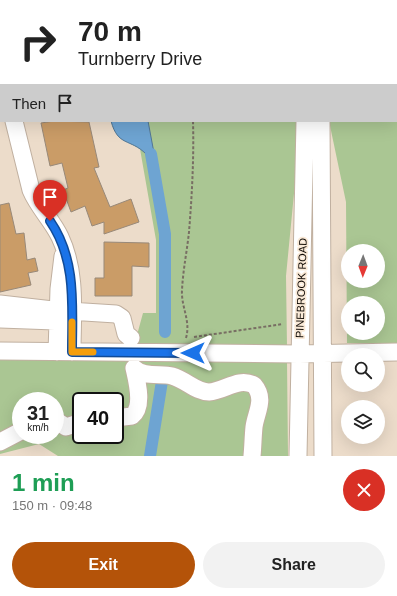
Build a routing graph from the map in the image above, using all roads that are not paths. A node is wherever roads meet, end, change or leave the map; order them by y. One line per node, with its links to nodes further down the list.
1 (14, 122): 5 (street)
2 (305, 122): 12 (street, PINEBROOK ROAD)
3 (321, 122): 11 (street, PINEBROOK ROAD)
4 (0, 304): 5 (street)
5 (65, 316): 6 (street); 7 (street); 9 (street)
6 (0, 320)
7 (131, 338)
8 (0, 351): 9 (street)
9 (64, 352): 12 (street)
10 (397, 352): 11 (street)
11 (324, 353): 12 (street); 18 (street, PINEBROOK ROAD)
12 (299, 354): 17 (street, PINEBROOK ROAD)
13 (124, 417): 16 (street)
14 (12, 436): 15 (street)
15 (0, 442)
16 (252, 456)
17 (298, 456)
18 (323, 456)

